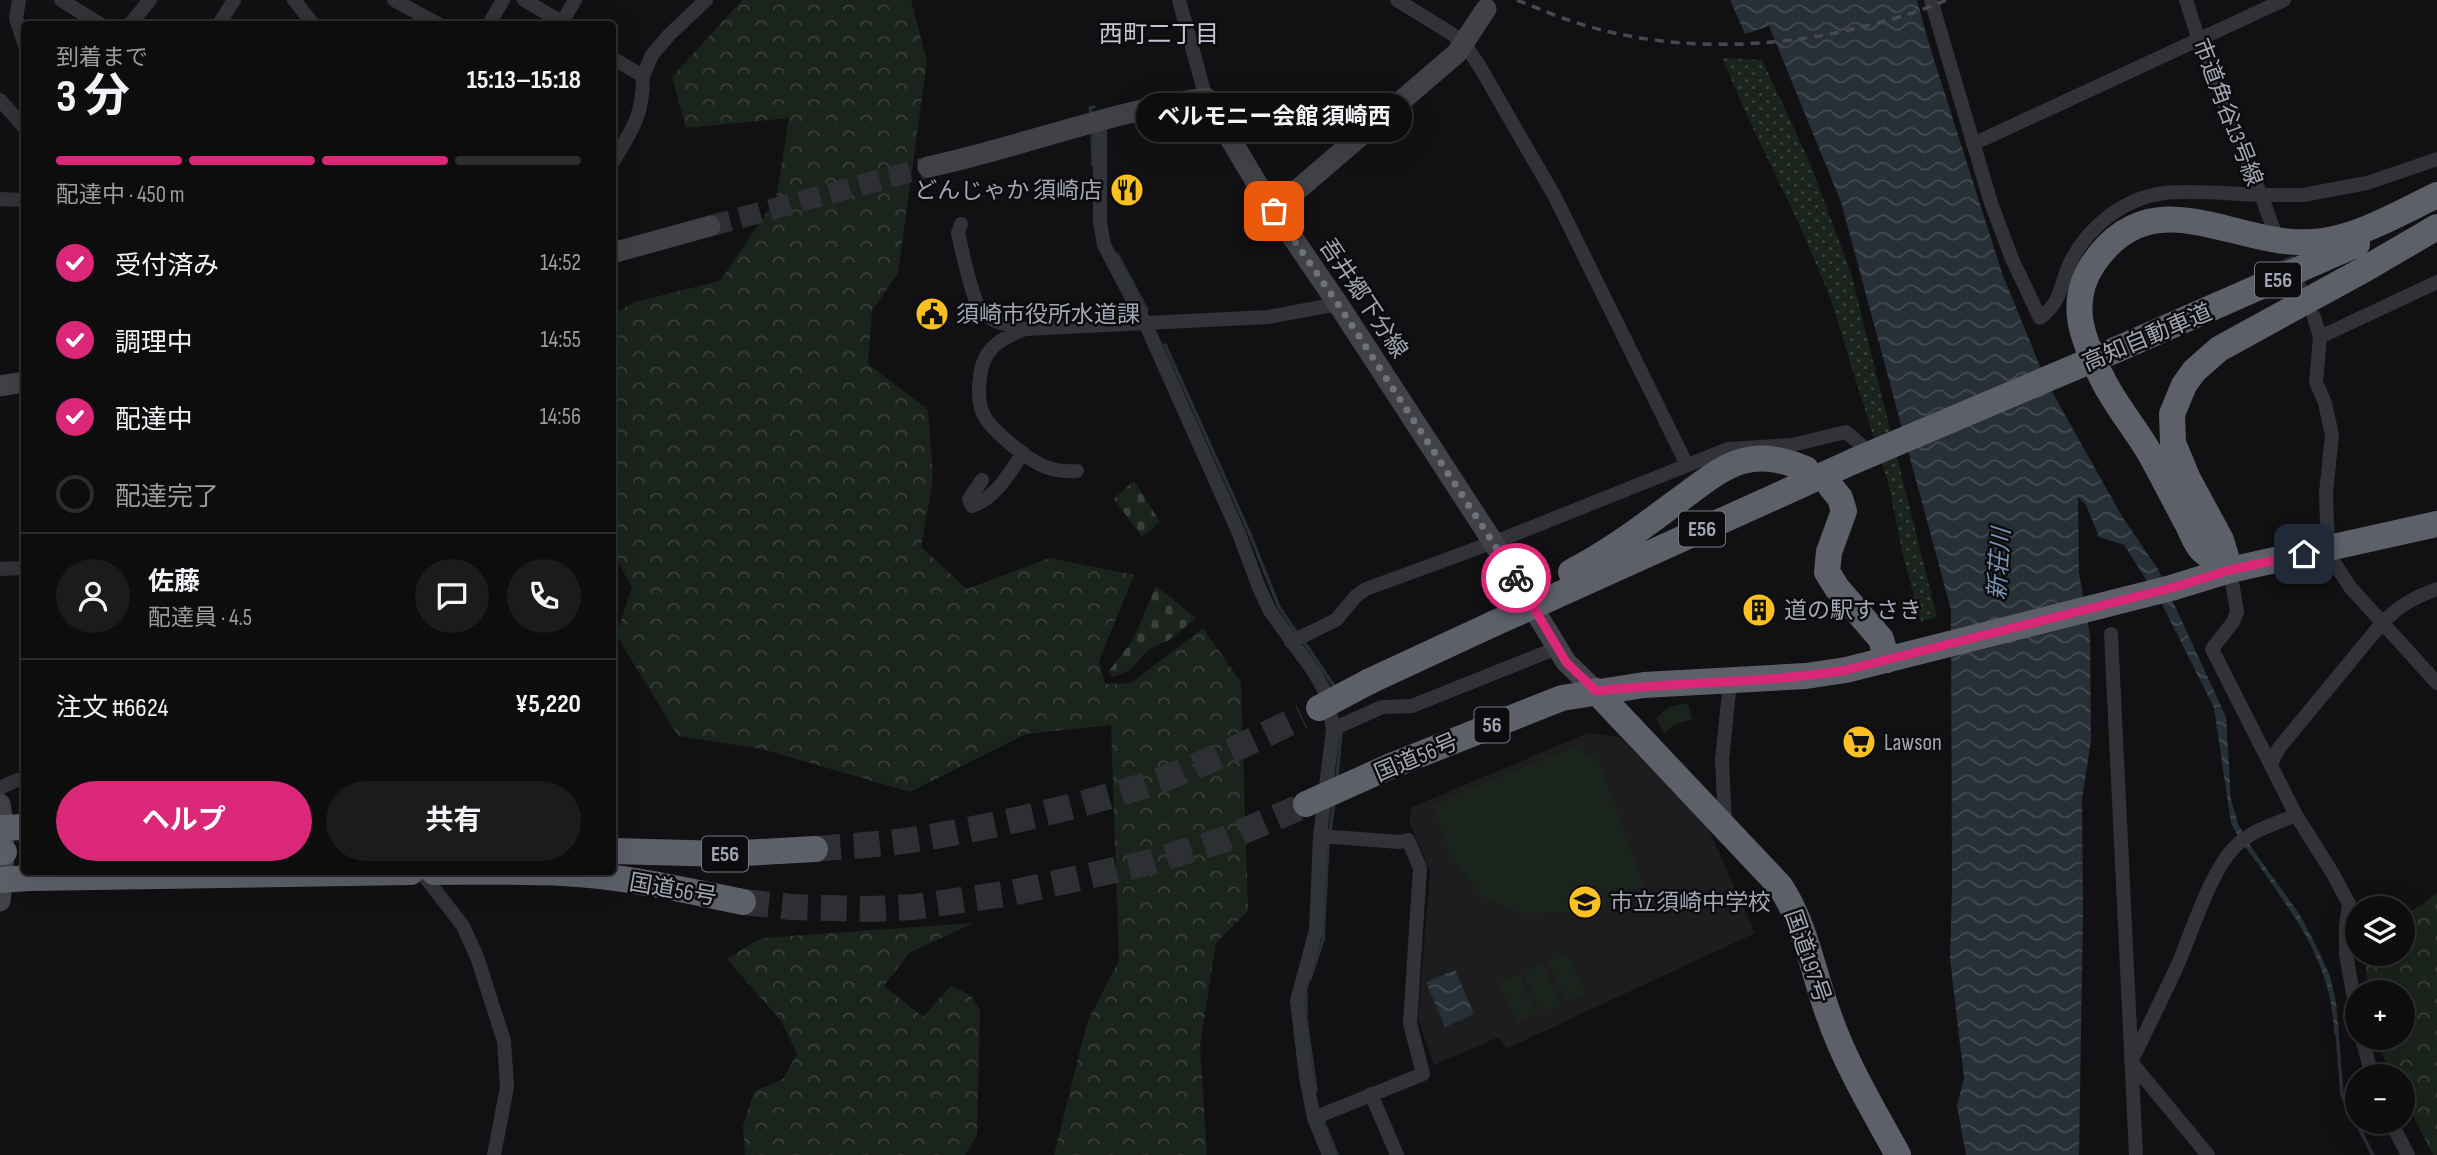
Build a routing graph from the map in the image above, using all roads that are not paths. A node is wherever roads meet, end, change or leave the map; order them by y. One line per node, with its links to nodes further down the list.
1 (19, 0): 25 (street)
2 (61, 0): 17 (street)
3 (150, 0): 18 (street)
4 (234, 0): 19 (street)
5 (394, 0): 21 (street)
6 (503, 0): 22 (street)
7 (524, 0): 23 (street)
8 (575, 0): 24 (street)
9 (706, 0): 29 (street)
10 (1179, 0): 30 (street)
11 (1397, 0): 27 (street)
12 (1931, 0): 34 (street)
13 (2186, 0): 26 (street, 市道角谷13号線)
14 (2284, 0): 26 (street)
15 (295, 1): 20 (street)
16 (1486, 9): 27 (main road)
17 (95, 21)
18 (132, 21)
19 (221, 21)
20 (311, 21)
21 (432, 21)
22 (491, 21)
23 (559, 21)
24 (563, 21)
25 (21, 34)
26 (2199, 41): 34 (street); 38 (street, 市道角谷13号線)
27 (1464, 43): 43 (main road); 59 (street)
28 (616, 60): 29 (street)
29 (643, 76): 35 (street)
30 (1206, 98): 32 (main road); 43 (main road, 吾井郷下分線)
31 (0, 100): 33 (street)
32 (1100, 120): 37 (main road); 52 (street)
33 (21, 124)
34 (1973, 144): 38 (street, 市道角谷13号線)
35 (616, 153)
36 (2437, 159): 38 (street)
37 (928, 167)
38 (2261, 195): 47 (street)
39 (2437, 195): 69 (highway)
40 (0, 199): 41 (street)
41 (21, 200)
42 (2437, 207): 58 (highway, 高知自動車道 / E56, bridge)
43 (1274, 211): 50 (main road, 吾井郷下分線)
44 (961, 224): 53 (street)
45 (710, 226): 48 (main road)
46 (2437, 227): 69 (highway)
47 (2275, 233)
48 (616, 252)
49 (2437, 282): 54 (street)
50 (1338, 304): 52 (street); 65 (main road, 吾井郷下分線)
51 (2314, 317): 54 (street)
52 (1145, 323): 53 (street); 74 (street)
53 (1025, 329): 57 (street)
54 (2320, 337): 66 (street)
55 (21, 382): 56 (main road)
56 (0, 386)
57 (1023, 453): 61 (street); 62 (street)
58 (1857, 453): 59 (street); 71 (highway, E56)
59 (1687, 465): 65 (street)
60 (1806, 469): 71 (highway)
61 (1077, 471)
62 (982, 480)
63 (1831, 486): 76 (highway)
64 (2437, 524): 66 (highway, 国道56号 / 56)
65 (1493, 542): 74 (street); 75 (main road, 吾井郷下分線)
66 (2329, 549): 69 (highway, 国道56号 / 56); 72 (street)
67 (21, 568): 68 (street)
68 (0, 569)
69 (2230, 570): 76 (highway, 国道56号 / 56); 83 (street)
70 (2437, 589): 72 (street)
71 (1546, 593): 81 (highway, bridge)
72 (2382, 623): 78 (street); 83 (street)
73 (2111, 634): 101 (street)
74 (1291, 642): 81 (street)
75 (1557, 648): 80 (main road, 吾井郷下分線); 81 (street)
76 (1887, 659): 77 (highway, 国道56号 / 56)
77 (1730, 682): 79 (highway, 国道56号 / 56); 89 (street)
78 (2437, 683)
79 (1662, 685): 80 (highway, 国道56号 / 56); 82 (highway)
80 (1596, 691): 82 (highway, 国道197号); 87 (highway, 国道56号 / 56, bridge)
81 (1318, 718): 91 (street)
82 (1666, 763): 89 (highway, 国道197号)
83 (2271, 764): 88 (street)
84 (21, 780): 85 (street)
85 (0, 788)
86 (0, 804): 92 (main road)
87 (1302, 806)
88 (2295, 815): 100 (street); 101 (street)
89 (1725, 827): 108 (highway, 国道197号)
90 (21, 829): 92 (highway, bridge)
91 (1320, 836): 102 (street); 103 (street)
92 (1, 844): 98 (main road)
93 (815, 849): 94 (highway, E56)
94 (624, 852)
95 (190, 875): 98 (highway)
96 (423, 875): 105 (street)
97 (583, 875): 99 (highway, 国道56号)
98 (1, 887)
99 (743, 902)
100 (2351, 980)
101 (2131, 1062): 109 (street); 110 (street)
102 (1371, 1094): 103 (street); 107 (street)
103 (1314, 1118): 106 (street)
104 (2397, 1134): 111 (street)
105 (494, 1155)
106 (1329, 1155)
107 (1397, 1155)
108 (1898, 1155)
109 (2136, 1155)
110 (2208, 1155)
111 (2408, 1155)

